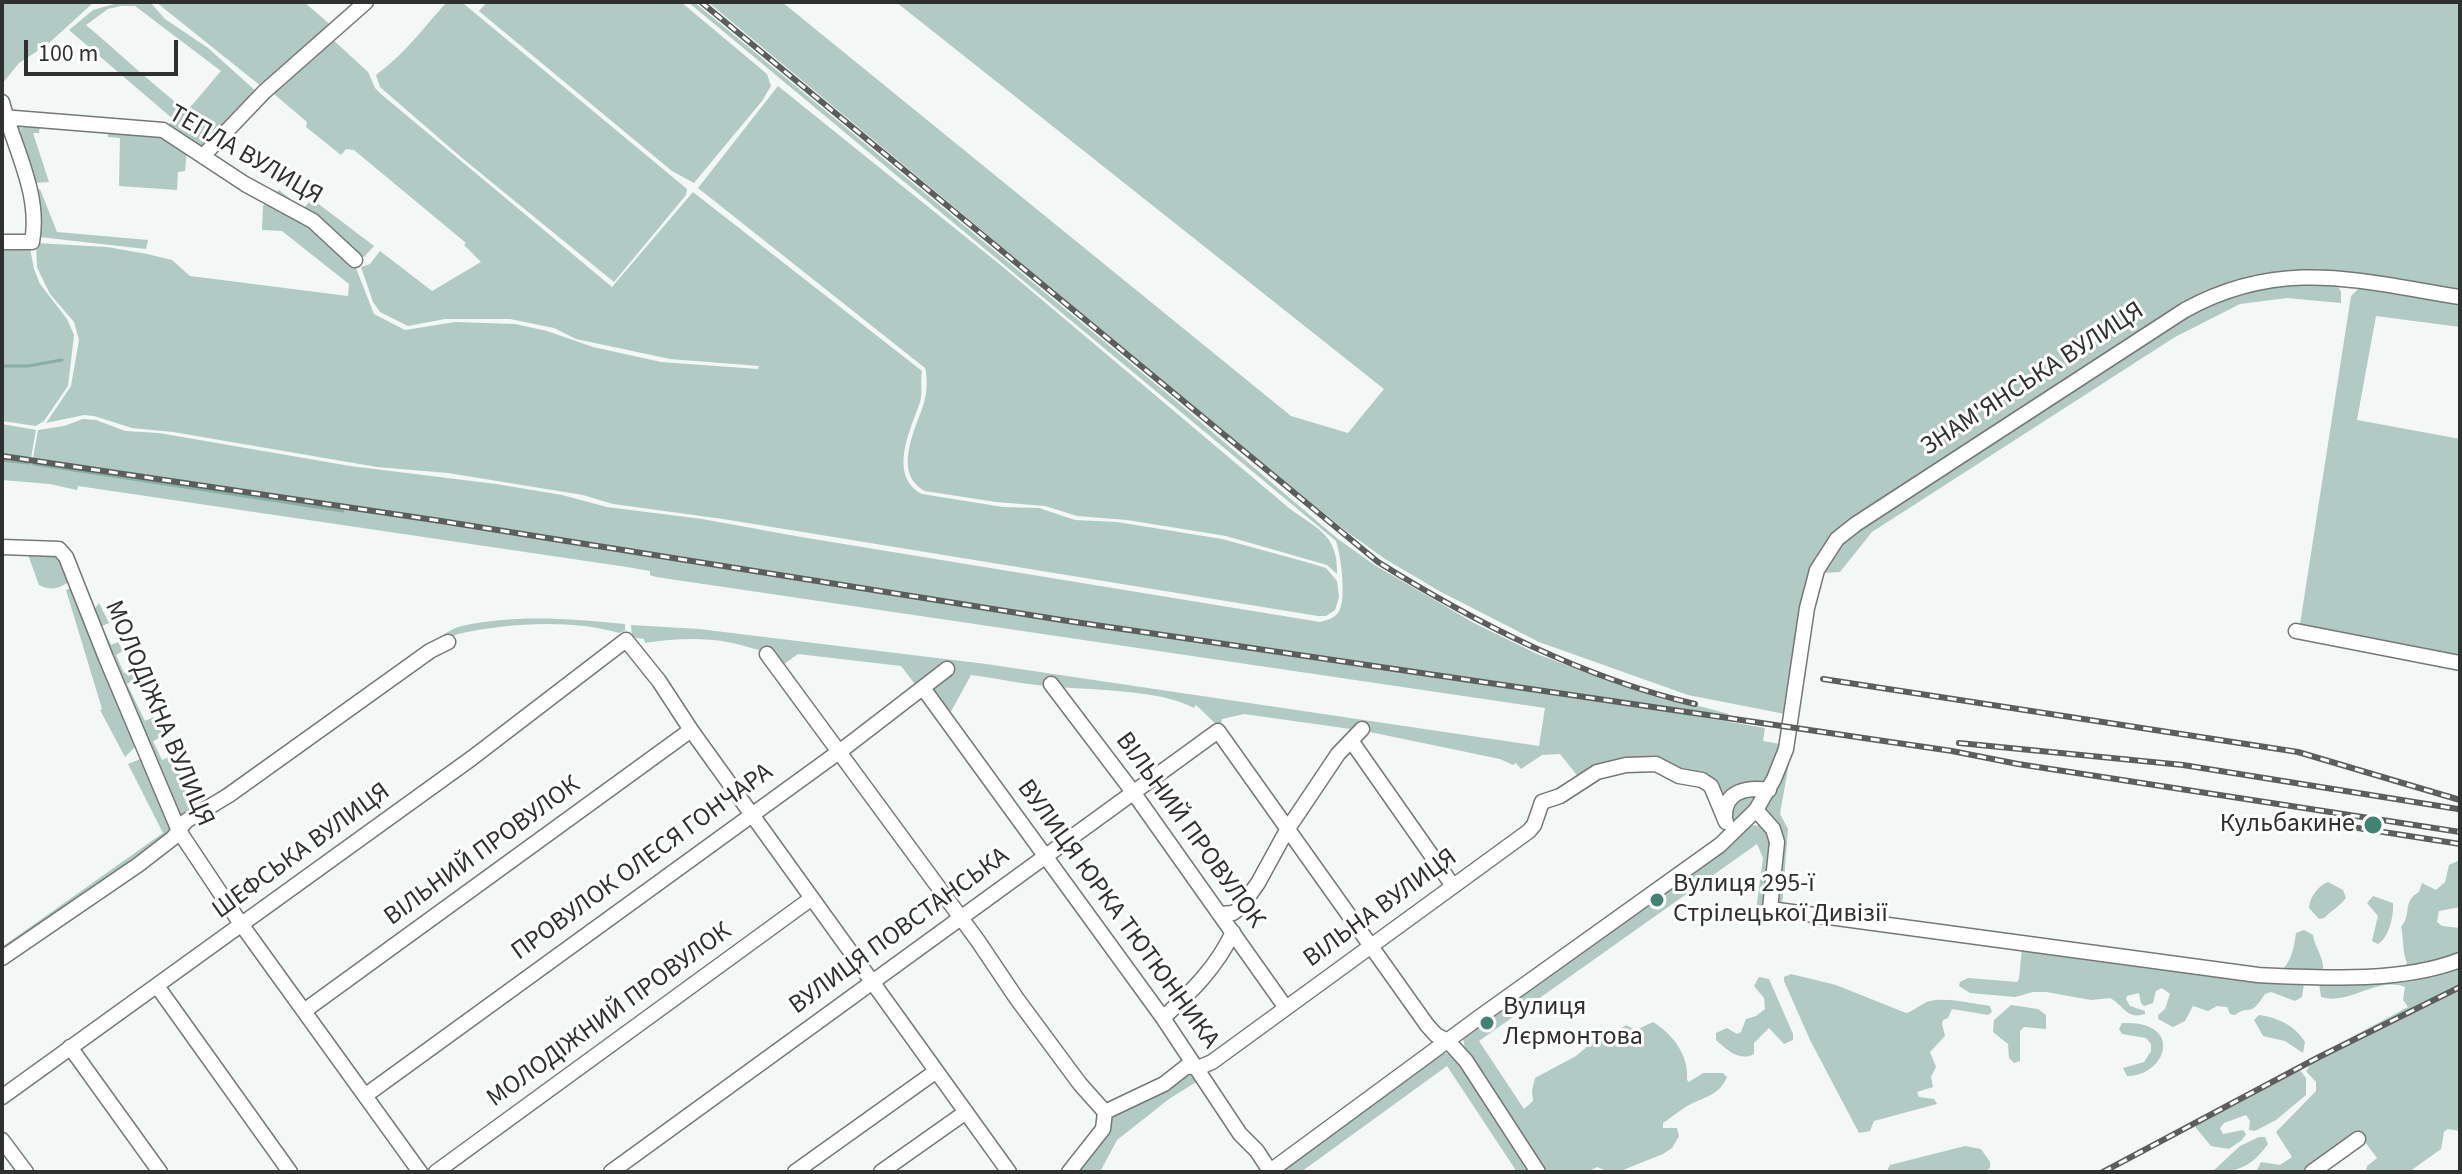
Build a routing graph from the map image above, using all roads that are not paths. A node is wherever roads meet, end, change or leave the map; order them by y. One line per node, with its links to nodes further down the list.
1 (366, 2): 3 (street)
2 (3, 112): 3 (street, ТЕПЛА ВУЛИЦЯ); 4 (street)
3 (203, 156): 5 (street, ТЕПЛА ВУЛИЦЯ)
4 (2, 242)
5 (355, 260)
6 (2460, 297): 19 (street, ЗНАМ'ЯНСЬКА ВУЛИЦЯ)
7 (2, 547): 25 (street, МОЛОДІЖНА ВУЛИЦЯ)
8 (2296, 631): 11 (street)
9 (448, 642): 25 (street)
10 (767, 654): 18 (street)
11 (2460, 663)
12 (947, 669): 14 (street, ПРОВУЛОК ОЛЕСЯ ГОНЧАРА)
13 (1051, 684): 20 (street, ВІЛЬНИЙ ПРОВУЛОК)
14 (923, 688): 18 (street, ПРОВУЛОК ОЛЕСЯ ГОНЧАРА); 26 (street, ВУЛИЦЯ ЮРКА ТЮТЮННИКА)
15 (1362, 729): 17 (street)
16 (691, 730): 22 (street); 31 (street, ШЕФСЬКА ВУЛИЦЯ); 39 (street, ВІЛЬНИЙ ПРОВУЛОК)
17 (1352, 742): 24 (street); 27 (street)
18 (839, 751): 22 (street, ПРОВУЛОК ОЛЕСЯ ГОНЧАРА); 30 (street)
19 (1769, 790): 21 (street, ЗНАМ'ЯНСЬКА ВУЛИЦЯ); 23 (street)
20 (1133, 792): 24 (street, ВУЛИЦЯ ПОВСТАНСЬКА); 26 (street, ВУЛИЦЯ ПОВСТАНСЬКА); 29 (street, ВІЛЬНИЙ ПРОВУЛОК)
21 (1756, 810): 23 (street, ЗНАМ'ЯНСЬКА ВУЛИЦЯ); 35 (street)
22 (751, 814): 28 (street); 45 (street, ПРОВУЛОК ОЛЕСЯ ГОНЧАРА)
23 (1728, 829): 27 (street, ВІЛЬНА ВУЛИЦЯ); 41 (street, ЗНАМ'ЯНСЬКА ВУЛИЦЯ)
24 (1287, 830): 29 (street); 33 (street)
25 (179, 831): 31 (street, МОЛОДІЖНА ВУЛИЦЯ); 34 (street)
26 (1046, 856): 30 (street, ВУЛИЦЯ ПОВСТАНСЬКА); 40 (street, ВУЛИЦЯ ЮРКА ТЮТЮННИКА)
27 (1453, 886): 33 (street, ВІЛЬНА ВУЛИЦЯ)
28 (812, 898): 36 (street); 55 (street, МОЛОДІЖНИЙ ПРОВУЛОК)
29 (1220, 914): 32 (street, ВІЛЬНИЙ ПРОВУЛОК)
30 (961, 918): 36 (street, ВУЛИЦЯ ПОВСТАНСЬКА); 48 (street)
31 (241, 924): 37 (street, ШЕФСЬКА ВУЛИЦЯ); 39 (street, МОЛОДІЖНА ВУЛИЦЯ)
32 (1233, 932): 38 (street, ВІЛЬНИЙ ПРОВУЛОК); 40 (street)
33 (1372, 946): 38 (street, ВІЛЬНА ВУЛИЦЯ); 41 (street)
34 (2, 958)
35 (2460, 960)
36 (873, 982): 44 (street); 56 (street, ВУЛИЦЯ ПОВСТАНСЬКА)
37 (157, 986): 42 (street, ШЕФСЬКА ВУЛИЦЯ); 53 (street)
38 (1286, 1008): 43 (street, ВІЛЬНА ВУЛИЦЯ)
39 (304, 1011): 45 (street, МОЛОДІЖНА ВУЛИЦЯ)
40 (1163, 1018): 43 (street, ВУЛИЦЯ ЮРКА ТЮТЮННИКА)
41 (1448, 1041): 61 (street, ЗНАМ'ЯНСЬКА ВУЛИЦЯ); 62 (street)
42 (70, 1047): 46 (street, ШЕФСЬКА ВУЛИЦЯ); 52 (street)
43 (1198, 1068): 48 (street, ВІЛЬНА ВУЛИЦЯ); 61 (street, ВУЛИЦЯ ЮРКА ТЮТЮННИКА)
44 (935, 1072): 47 (street); 57 (street)
45 (366, 1095): 54 (street, МОЛОДІЖНА ВУЛИЦЯ)
46 (2, 1097)
47 (966, 1112): 58 (street); 59 (street)
48 (1105, 1112): 60 (street)
49 (2358, 1139): 63 (street)
50 (2, 1140): 51 (street)
51 (26, 1172)
52 (160, 1172)
53 (290, 1172)
54 (420, 1172)
55 (436, 1172)
56 (611, 1172)
57 (795, 1172)
58 (881, 1172)
59 (1009, 1172)
60 (1069, 1172)
61 (1270, 1172)
62 (1538, 1172)
63 (2312, 1172)

